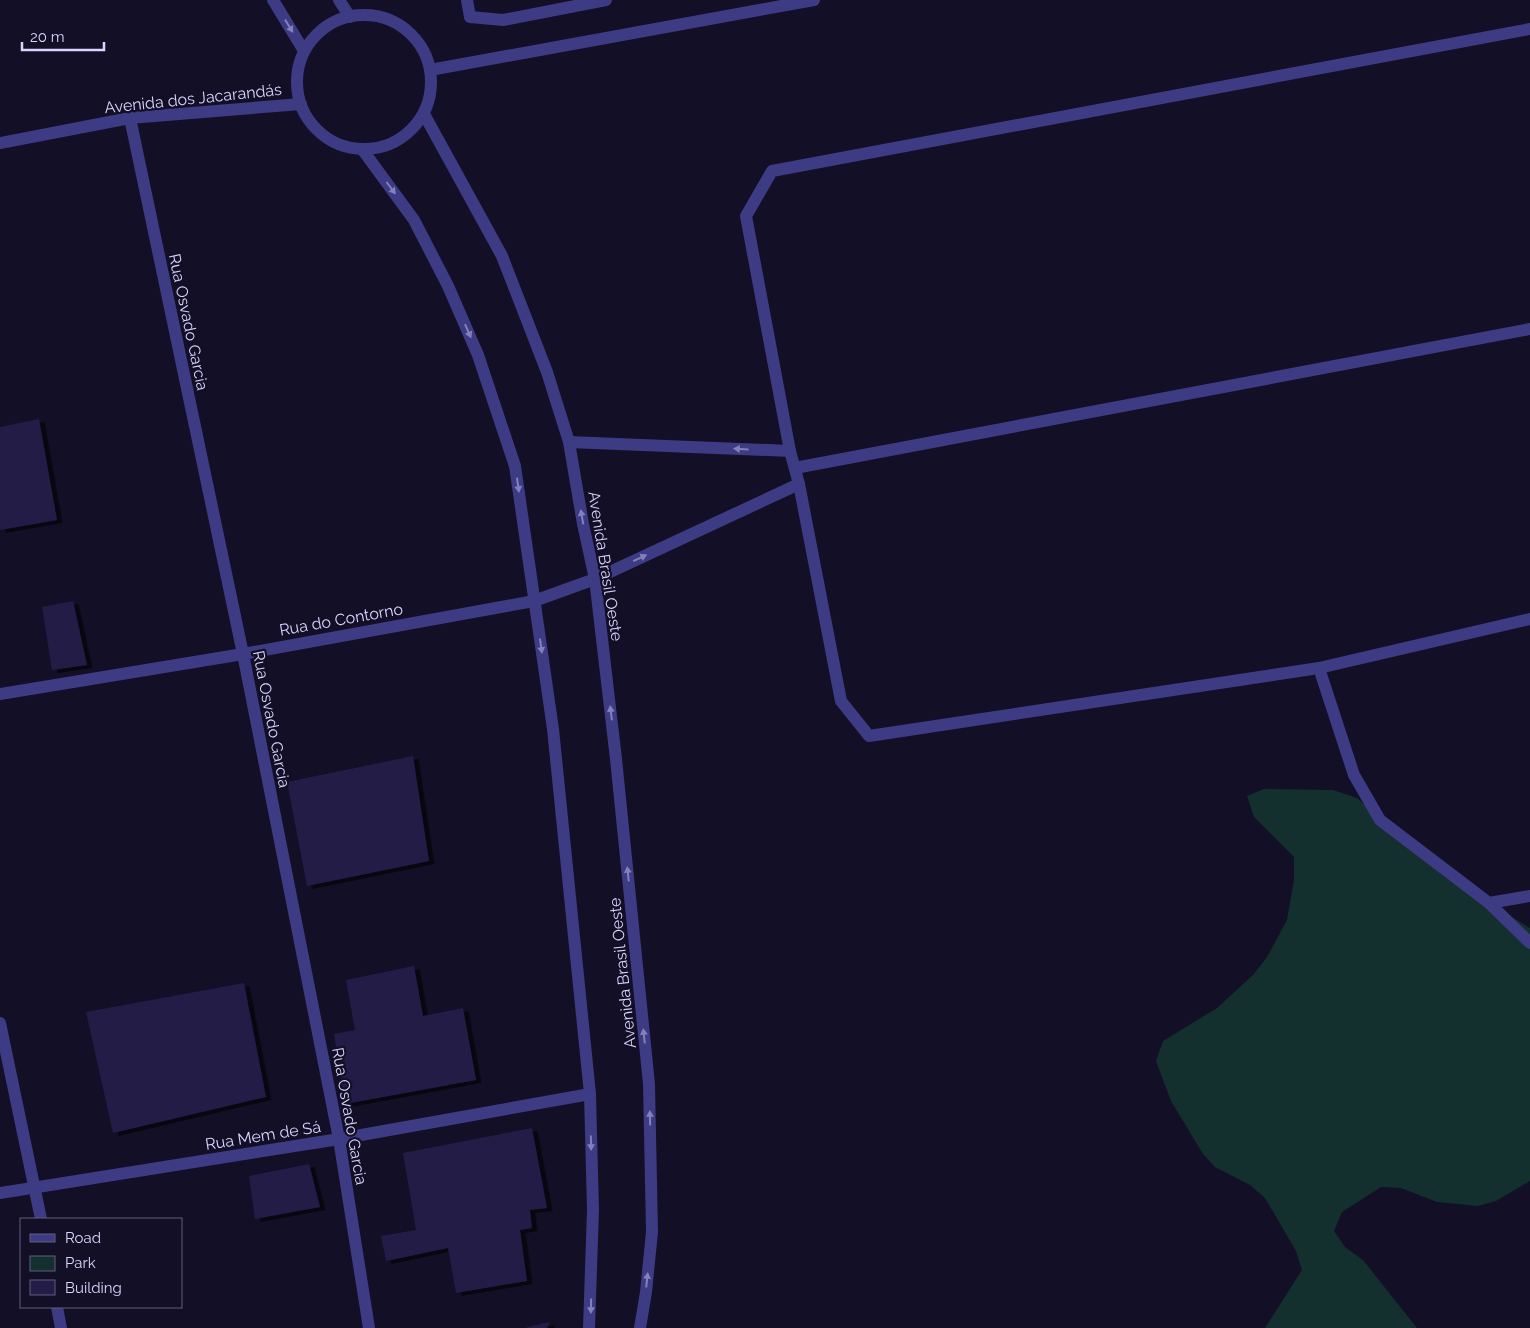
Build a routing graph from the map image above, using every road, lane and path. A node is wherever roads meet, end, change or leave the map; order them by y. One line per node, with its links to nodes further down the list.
1 (273, 0): 8 (street, one-way to 8)
2 (339, 0): 6 (street)
3 (467, 0): 4 (street)
4 (606, 0)
5 (814, 0): 9 (street)
6 (350, 17): 8 (street); 9 (street)
7 (1530, 29): 17 (street)
8 (304, 51): 10 (street)
9 (430, 70): 11 (street)
10 (301, 104): 12 (street, Avenida dos Jacarandás); 14 (street)
11 (424, 114): 14 (street); 16 (street, Avenida Brasil Oeste)
12 (130, 118): 13 (street, Avenida dos Jacarandás); 23 (street, Rua Osvado Garcia)
13 (0, 143)
14 (362, 149): 21 (street, one-way to 21)
15 (1530, 329): 18 (street)
16 (569, 442): 17 (street, one-way to 16); 20 (street, Avenida Brasil Oeste, one-way to 16)
17 (790, 452): 18 (street)
18 (795, 468): 19 (street)
19 (799, 484): 20 (street, Rua do Contorno, one-way to 19); 24 (street)
20 (596, 579): 21 (street, Rua do Contorno); 39 (street, Avenida Brasil Oeste, one-way to 20)
21 (534, 601): 23 (street, Rua do Contorno); 30 (street, one-way to 30)
22 (1530, 619): 24 (street)
23 (242, 654): 25 (street, Rua do Contorno); 31 (street, Rua Osvado Garcia)
24 (1319, 668): 27 (street)
25 (0, 694)
26 (1530, 896): 27 (street)
27 (1489, 902): 28 (street)
28 (1530, 943)
29 (0, 1023): 32 (street)
30 (590, 1094): 31 (street, Rua Mem de Sá); 38 (street, one-way to 38)
31 (339, 1139): 32 (street, Rua Mem de Sá); 37 (street, Rua Osvado Garcia)
32 (34, 1186): 33 (street, Rua Mem de Sá); 34 (street)
33 (0, 1193)
34 (41, 1218)
35 (57, 1308): 36 (street)
36 (61, 1328)
37 (369, 1328)
38 (589, 1328)
39 (640, 1328)

